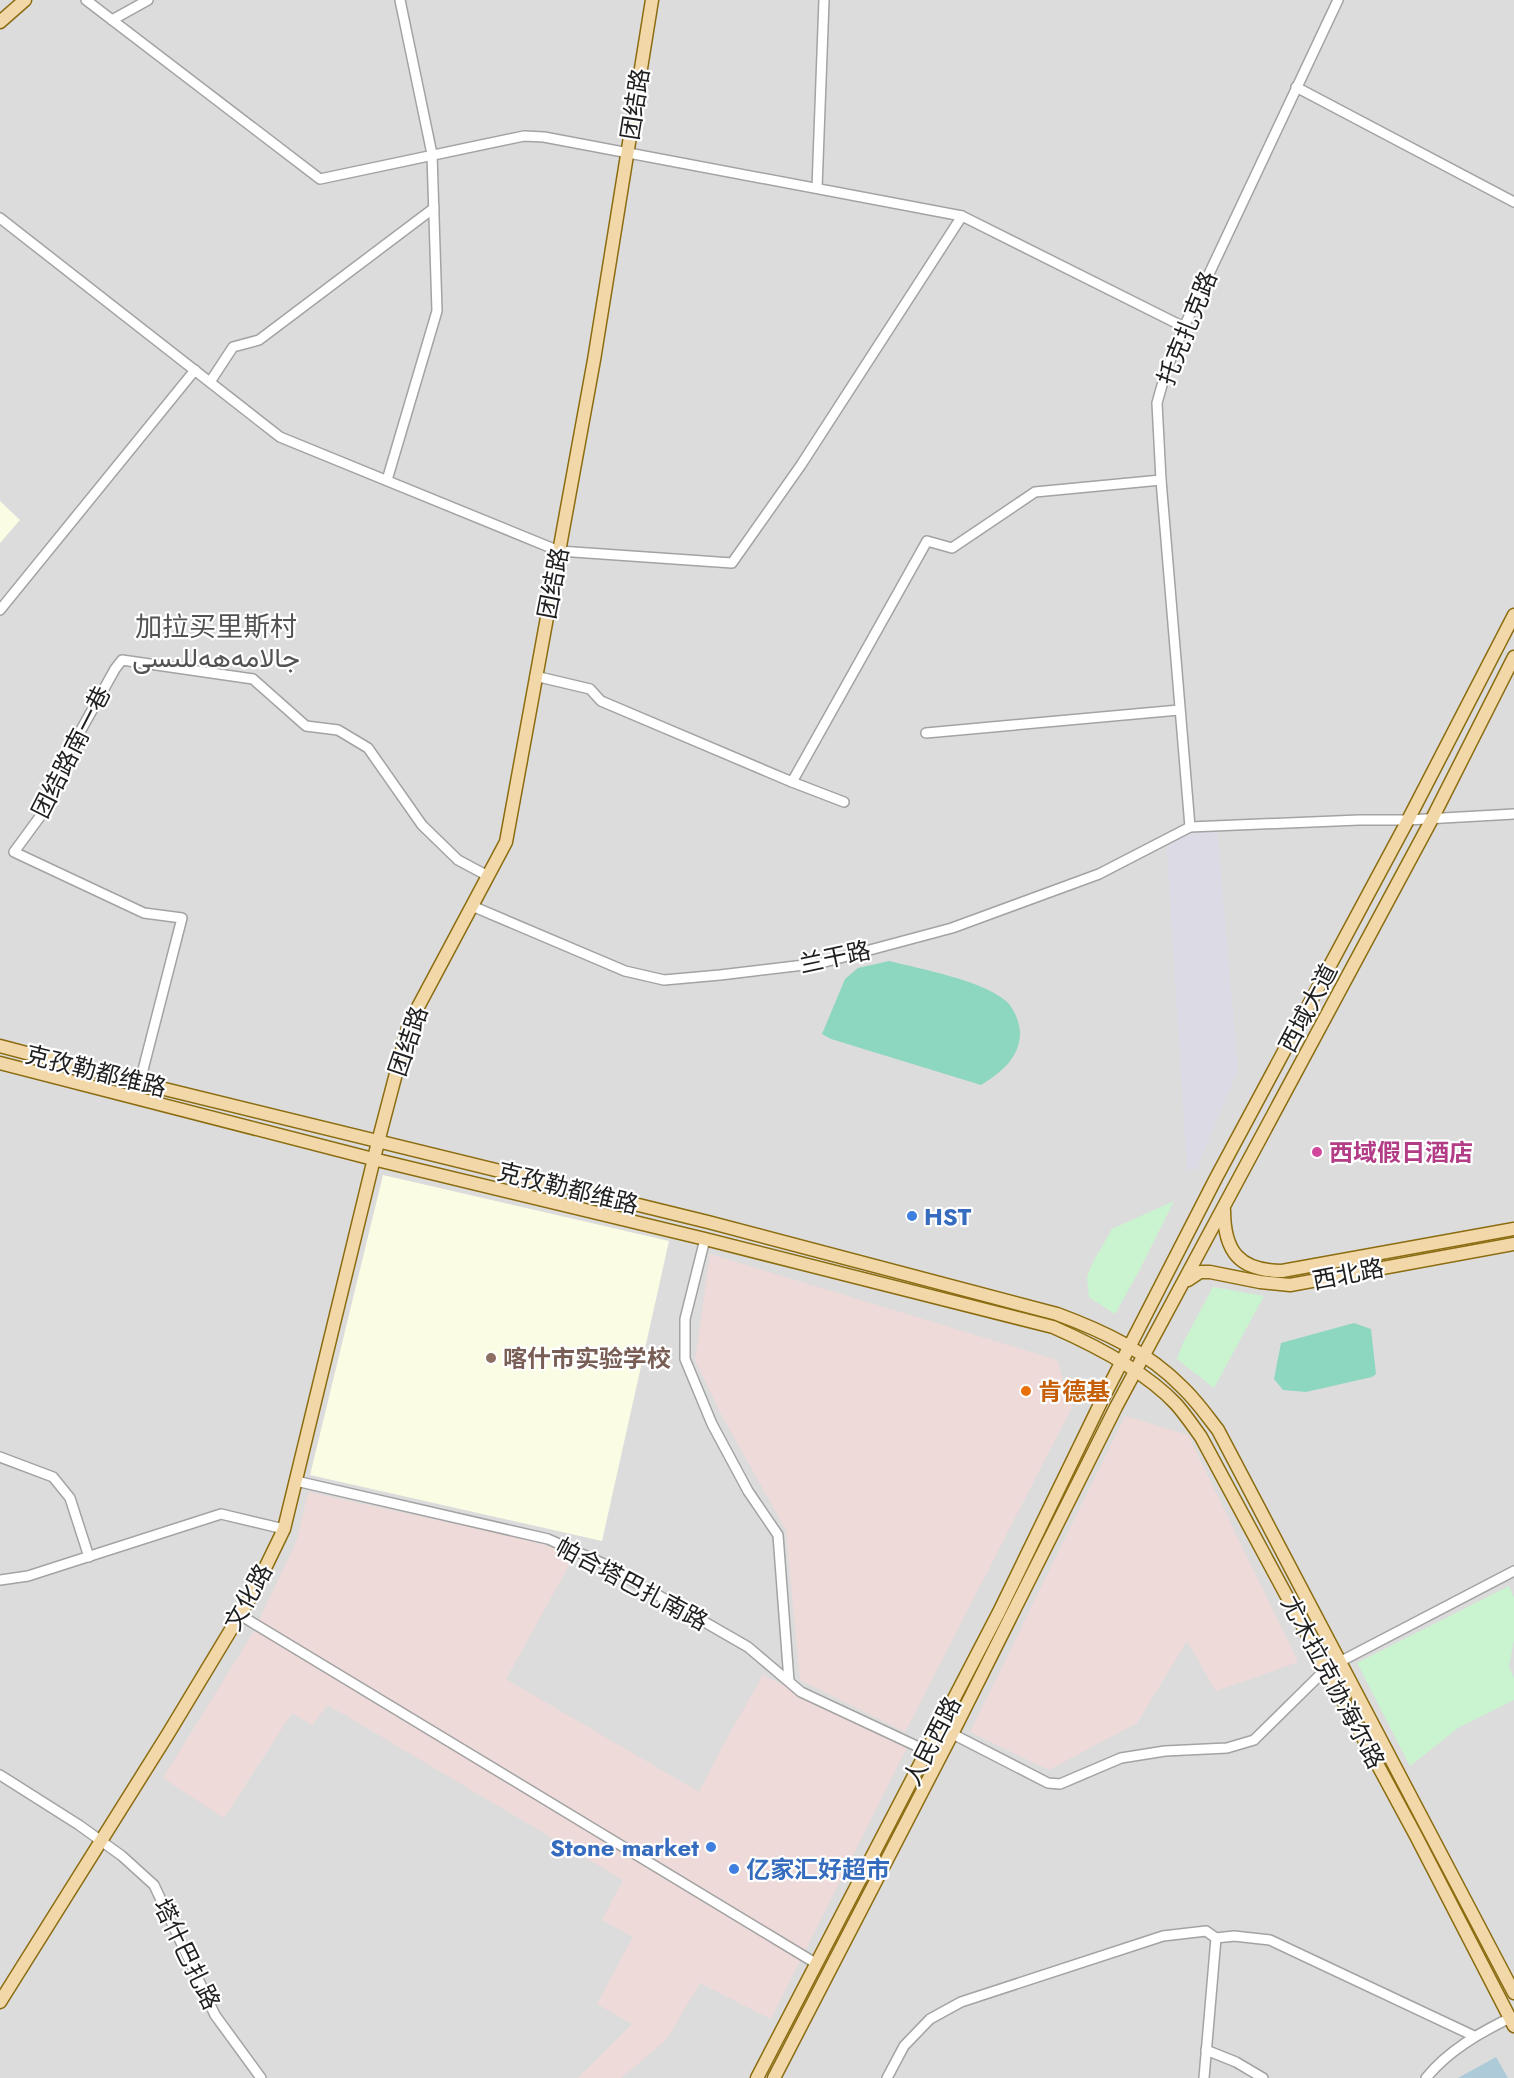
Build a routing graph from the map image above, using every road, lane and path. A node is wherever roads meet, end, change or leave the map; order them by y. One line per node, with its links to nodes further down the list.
1 (26, 0): 9 (main road)
2 (86, 0): 8 (street)
3 (148, 0): 8 (street)
4 (400, 0): 12 (street)
5 (652, 0): 11 (main road, 团结路)
6 (824, 0): 13 (street)
7 (1338, 0): 10 (street, 托克扎克路)
8 (112, 20): 12 (street)
9 (0, 22)
10 (1296, 87): 14 (street); 18 (street, 托克扎克路)
11 (627, 152): 12 (street); 13 (street); 23 (main road, 团结路)
12 (432, 154): 15 (street)
13 (817, 188): 16 (street)
14 (1514, 202)
15 (434, 208): 20 (street); 21 (street)
16 (962, 216): 18 (street); 23 (street)
17 (0, 218): 19 (street)
18 (1184, 327): 22 (street, 托克扎克路)
19 (195, 370): 20 (street); 24 (street)
20 (210, 382): 21 (street)
21 (387, 480): 23 (street)
22 (1161, 480): 28 (street, 托克扎克路); 30 (street)
23 (559, 551): 27 (main road, 团结路)
24 (0, 610)
25 (1514, 615): 34 (main road, 西域大道)
26 (1514, 657): 33 (main road, 西域大道)
27 (536, 676): 30 (street); 36 (main road, 团结路)
28 (1179, 710): 29 (street); 35 (street, 托克扎克路)
29 (926, 733)
30 (792, 782): 31 (street)
31 (844, 802)
32 (1514, 813): 33 (street)
33 (1432, 819): 34 (street); 44 (main road, 西域大道)
34 (1408, 820): 35 (street); 49 (main road, 西域大道)
35 (1190, 827): 37 (street, 兰干路)
36 (488, 876): 37 (main road, 团结路); 40 (street, 团结路南一巷)
37 (472, 906): 42 (main road, 团结路)
38 (0, 1046): 40 (main road, 克孜勒都维路)
39 (0, 1063): 41 (main road, 克孜勒都维路)
40 (140, 1083): 41 (street, 团结路南一巷); 42 (main road, 克孜勒都维路)
41 (136, 1097): 43 (main road, 克孜勒都维路)
42 (378, 1142): 43 (main road, 文化路); 49 (main road, 克孜勒都维路)
43 (374, 1159): 46 (main road, 克孜勒都维路); 56 (main road, 文化路)
44 (1224, 1208): 45 (main road, 西北路); 48 (main road, 西域大道)
45 (1514, 1229)
46 (705, 1239): 51 (main road, 克孜勒都维路); 64 (street)
47 (1514, 1244): 48 (main road, 西北路)
48 (1185, 1282): 50 (main road, 西域大道)
49 (1129, 1347): 50 (main road, 尤木拉克协海尔路); 51 (main road, 西域大道)
50 (1144, 1356): 52 (main road, 西域大道); 62 (main road, 尤木拉克协海尔路)
51 (1121, 1363): 52 (main road, 尤木拉克协海尔路); 53 (main road, 西域大道)
52 (1136, 1373): 54 (main road, 西域大道); 63 (main road, 尤木拉克协海尔路)
53 (1102, 1400): 65 (main road, 人民西路)
54 (1116, 1407): 66 (main road, 人民西路)
55 (0, 1457): 58 (street)
56 (296, 1481): 57 (main road, 文化路); 64 (street, 帕合塔巴扎南路)
57 (284, 1528): 58 (street); 61 (main road, 文化路)
58 (88, 1557): 60 (street)
59 (1514, 1571): 62 (street)
60 (0, 1580)
61 (240, 1615): 70 (main road, 文化路); 72 (street)
62 (1340, 1662): 63 (street); 73 (main road, 尤木拉克协海尔路)
63 (1326, 1670): 66 (street); 75 (main road, 尤木拉克协海尔路)
64 (789, 1681): 67 (street, 帕合塔巴扎南路)
65 (939, 1727): 66 (street); 67 (main road, 人民西路)
66 (952, 1734): 68 (main road, 人民西路)
67 (927, 1751): 68 (street, 帕合塔巴扎南路); 72 (main road, 人民西路)
68 (940, 1757): 80 (main road, 人民西路)
69 (0, 1775): 70 (street, 塔什巴扎路)
70 (101, 1841): 74 (main road, 文化路); 78 (street, 塔什巴扎路)
71 (1216, 1938): 76 (street); 77 (street); 81 (street)
72 (817, 1964): 79 (main road, 人民西路)
73 (1514, 1993)
74 (0, 2002)
75 (1512, 2022): 76 (street)
76 (1474, 2036): 84 (street)
77 (1206, 2050): 82 (street); 83 (street)
78 (261, 2078)
79 (757, 2078)
80 (774, 2078)
81 (887, 2078)
82 (1204, 2078)
83 (1263, 2078)
84 (1426, 2078)

